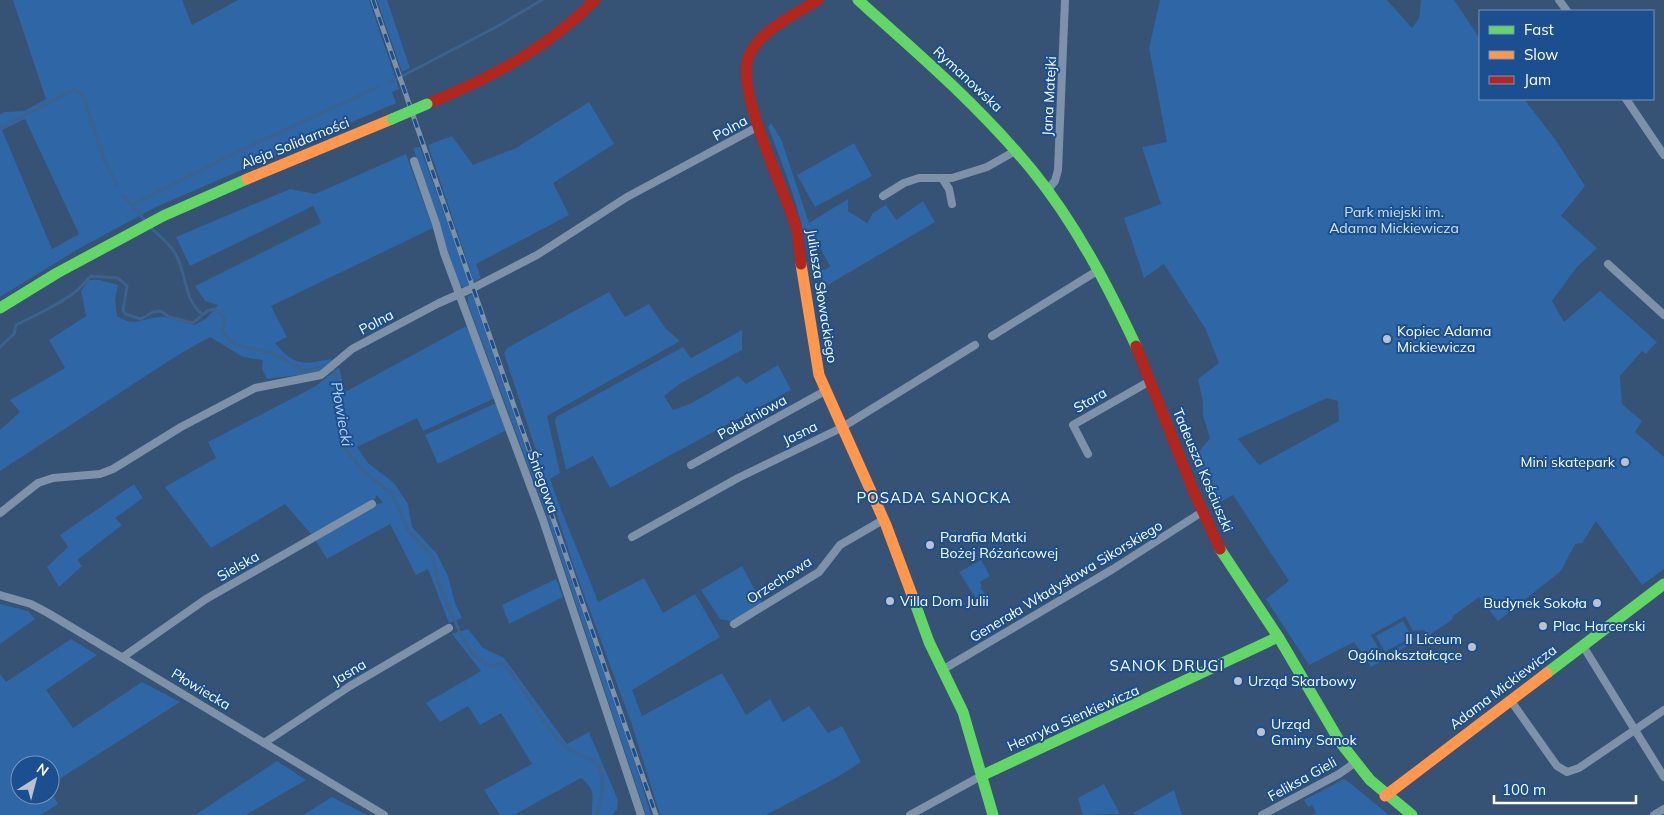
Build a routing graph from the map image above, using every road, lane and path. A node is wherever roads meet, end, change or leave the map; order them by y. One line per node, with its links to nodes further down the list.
1 (595, 0): 17 (street, Aleja Solidarności, bridge)
2 (818, 0): 6 (street, Juliusza Słowackiego)
3 (858, 0): 8 (street, Rymanowska)
4 (1064, 0): 11 (street, Jana Matejki)
5 (1627, 100): 7 (street)
6 (759, 126): 16 (street, Polna); 22 (street, Juliusza Słowackiego)
7 (1663, 149)
8 (1017, 150): 10 (street); 11 (street, Rymanowska)
9 (414, 161): 16 (street, Śniegowa)
10 (942, 178): 12 (street); 13 (street)
11 (1048, 189): 15 (street, Tadeusza Kościuszki)
12 (883, 196)
13 (952, 204)
14 (1608, 264): 18 (street)
15 (1097, 271): 19 (street); 21 (street, Tadeusza Kościuszki)
16 (459, 294): 28 (street, Polna); 49 (street, Śniegowa)
17 (0, 308)
18 (1664, 315)
19 (992, 336)
20 (975, 345): 23 (street, Jasna)
21 (1150, 381): 24 (street, Stara); 27 (street, Tadeusza Kościuszki)
22 (825, 392): 23 (street, Juliusza Słowackiego); 25 (street, Południowa)
23 (841, 428): 29 (street, Juliusza Słowackiego); 30 (street, Jasna)
24 (1088, 454)
25 (691, 465)
26 (372, 504): 37 (street, Sielska)
27 (1202, 512): 35 (street, Tadeusza Kościuszki); 38 (street, Generała Władysława Sikorskiego)
28 (0, 513)
29 (884, 520): 33 (street, Orzechowa); 38 (street, Juliusza Słowackiego)
30 (632, 537)
31 (1664, 584): 36 (street, Adama Mickiewicza)
32 (0, 595): 37 (street, Płowiecka)
33 (734, 624)
34 (449, 628): 42 (street, Jasna)
35 (1278, 638): 43 (street, Tadeusza Kościuszki); 44 (street, Henryka Sienkiewicza)
36 (1582, 646): 39 (street, Adama Mickiewicza); 41 (street)
37 (123, 658): 42 (street, Płowiecka)
38 (942, 670): 44 (street, Juliusza Słowackiego)
39 (1511, 701): 41 (street); 46 (street, Adama Mickiewicza)
40 (1664, 710): 41 (street)
41 (1634, 731): 45 (street)
42 (264, 743): 48 (street, Płowiecka)
43 (1353, 764): 46 (street, Tadeusza Kościuszki); 52 (street, Feliksa Gieli)
44 (980, 776): 50 (street, Henryka Sienkiewicza); 51 (street, Juliusza Słowackiego)
45 (1664, 777)
46 (1385, 796): 53 (street, Tadeusza Kościuszki)
47 (1664, 810): 54 (street)
48 (384, 815)
49 (641, 815)
50 (910, 815)
51 (993, 815)
52 (1262, 815)
53 (1411, 815)
54 (1654, 815)

